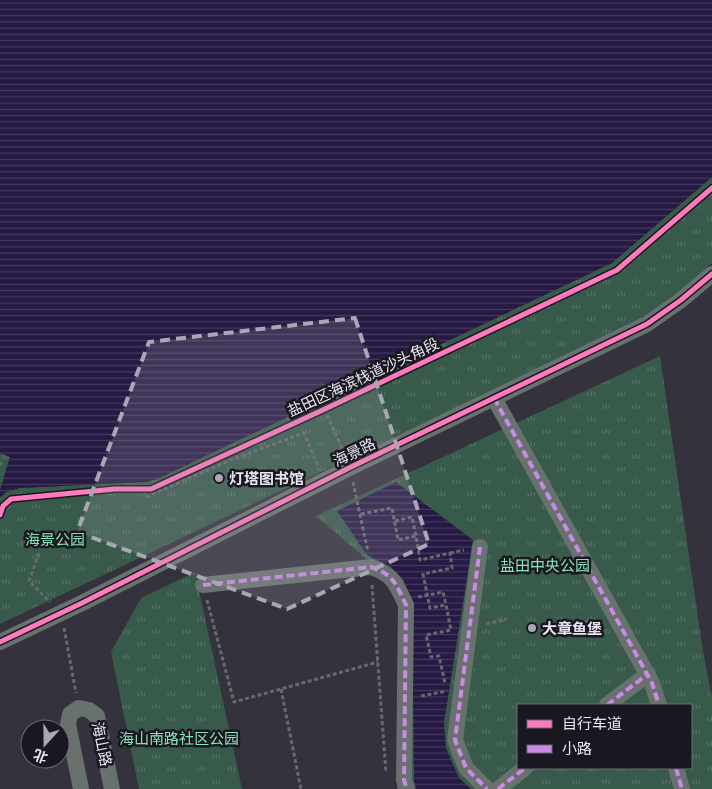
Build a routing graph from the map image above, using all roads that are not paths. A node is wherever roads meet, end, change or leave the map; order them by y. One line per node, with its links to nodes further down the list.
1 (712, 274): 2 (street, 海景路)
2 (494, 398): 5 (street, 海景路); 6 (street)
3 (480, 547): 14 (street)
4 (203, 585): 13 (street)
5 (0, 642)
6 (648, 674): 7 (street); 8 (street)
7 (608, 704)
8 (659, 704)
9 (524, 769): 15 (street)
10 (676, 769): 16 (street)
11 (80, 789): 12 (street, 海山路)
12 (112, 789)
13 (407, 789)
14 (487, 789)
15 (498, 789)
16 (682, 789)

